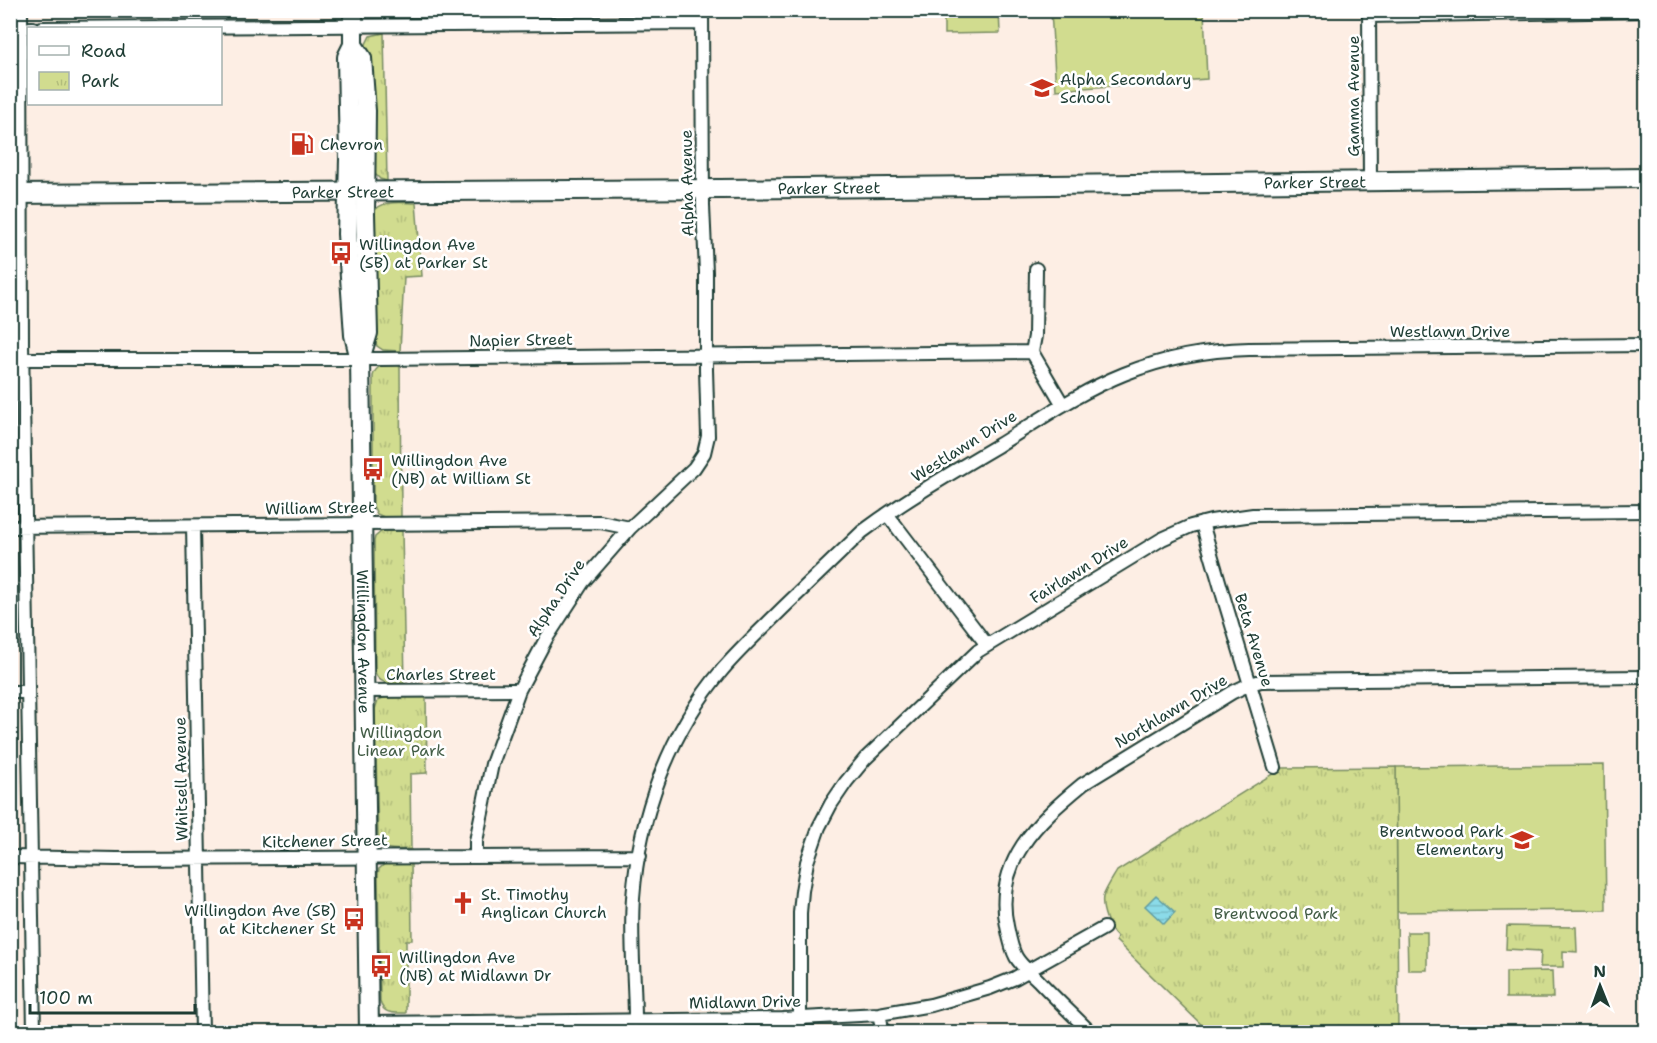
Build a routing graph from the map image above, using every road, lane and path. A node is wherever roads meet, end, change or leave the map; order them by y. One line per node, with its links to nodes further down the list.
1 (21, 10): 7 (street)
2 (1647, 11): 3 (street)
3 (1369, 13): 9 (street, Gamma Avenue)
4 (702, 17): 5 (street); 10 (street, Alpha Avenue)
5 (353, 18): 6 (street); 11 (street, Willingdon Avenue)
6 (73, 27)
7 (25, 29): 12 (street)
8 (1647, 178): 9 (street, Parker Street)
9 (1370, 181): 10 (street, Parker Street)
10 (704, 189): 11 (street, Parker Street); 16 (street, Alpha Avenue)
11 (357, 191): 12 (street, Parker Street); 18 (street, Willingdon Avenue)
12 (16, 194): 17 (street)
13 (1036, 269): 15 (street)
14 (1647, 345): 19 (street, Westlawn Drive)
15 (1032, 352): 16 (street, Napier Street); 19 (street)
16 (707, 354): 18 (street, Napier Street); 27 (street, Alpha Drive)
17 (16, 359): 18 (street, Napier Street); 25 (street)
18 (360, 359): 23 (street, Willingdon Avenue)
19 (1063, 405): 21 (street, Westlawn Drive)
20 (1647, 511): 22 (street, Fairlawn Drive)
21 (887, 514): 28 (street); 37 (street, Westlawn Drive)
22 (1203, 523): 28 (street, Fairlawn Drive); 30 (street, Beta Avenue)
23 (362, 524): 26 (street, William Street); 27 (street, William Street); 32 (street, Willingdon Avenue)
24 (10, 526): 25 (street, William Street)
25 (26, 526): 26 (street, William Street); 34 (street)
26 (193, 526): 41 (street, Whitsell Avenue)
27 (630, 528): 31 (street, Alpha Drive)
28 (987, 645): 45 (street, Fairlawn Drive)
29 (1647, 677): 30 (street, Northlawn Drive)
30 (1250, 684): 35 (street, Beta Avenue); 43 (street, Northlawn Drive)
31 (519, 690): 32 (street, Charles Street); 36 (street, Alpha Drive)
32 (364, 691): 40 (street, Willingdon Avenue)
33 (10, 692): 34 (street)
34 (27, 692): 39 (street)
35 (1275, 766)
36 (476, 855): 37 (street, Kitchener Street); 40 (street, Kitchener Street)
37 (640, 855): 46 (street, Westlawn Drive)
38 (10, 857): 39 (street, Kitchener Street)
39 (31, 857): 41 (street, Kitchener Street); 48 (street)
40 (366, 857): 41 (street, Kitchener Street); 47 (street, Willingdon Avenue)
41 (199, 858): 49 (street, Whitsell Avenue)
42 (1104, 928): 43 (street, Midlawn Drive)
43 (1028, 970): 44 (street, Midlawn Drive); 52 (street, Northlawn Drive)
44 (879, 1014): 45 (street, Midlawn Drive); 51 (street)
45 (801, 1018): 46 (street, Midlawn Drive); 50 (street, Fairlawn Drive)
46 (635, 1021): 47 (street, Midlawn Drive)
47 (369, 1028)
48 (33, 1032)
49 (202, 1032)
50 (800, 1032)
51 (883, 1032)
52 (1090, 1032)

